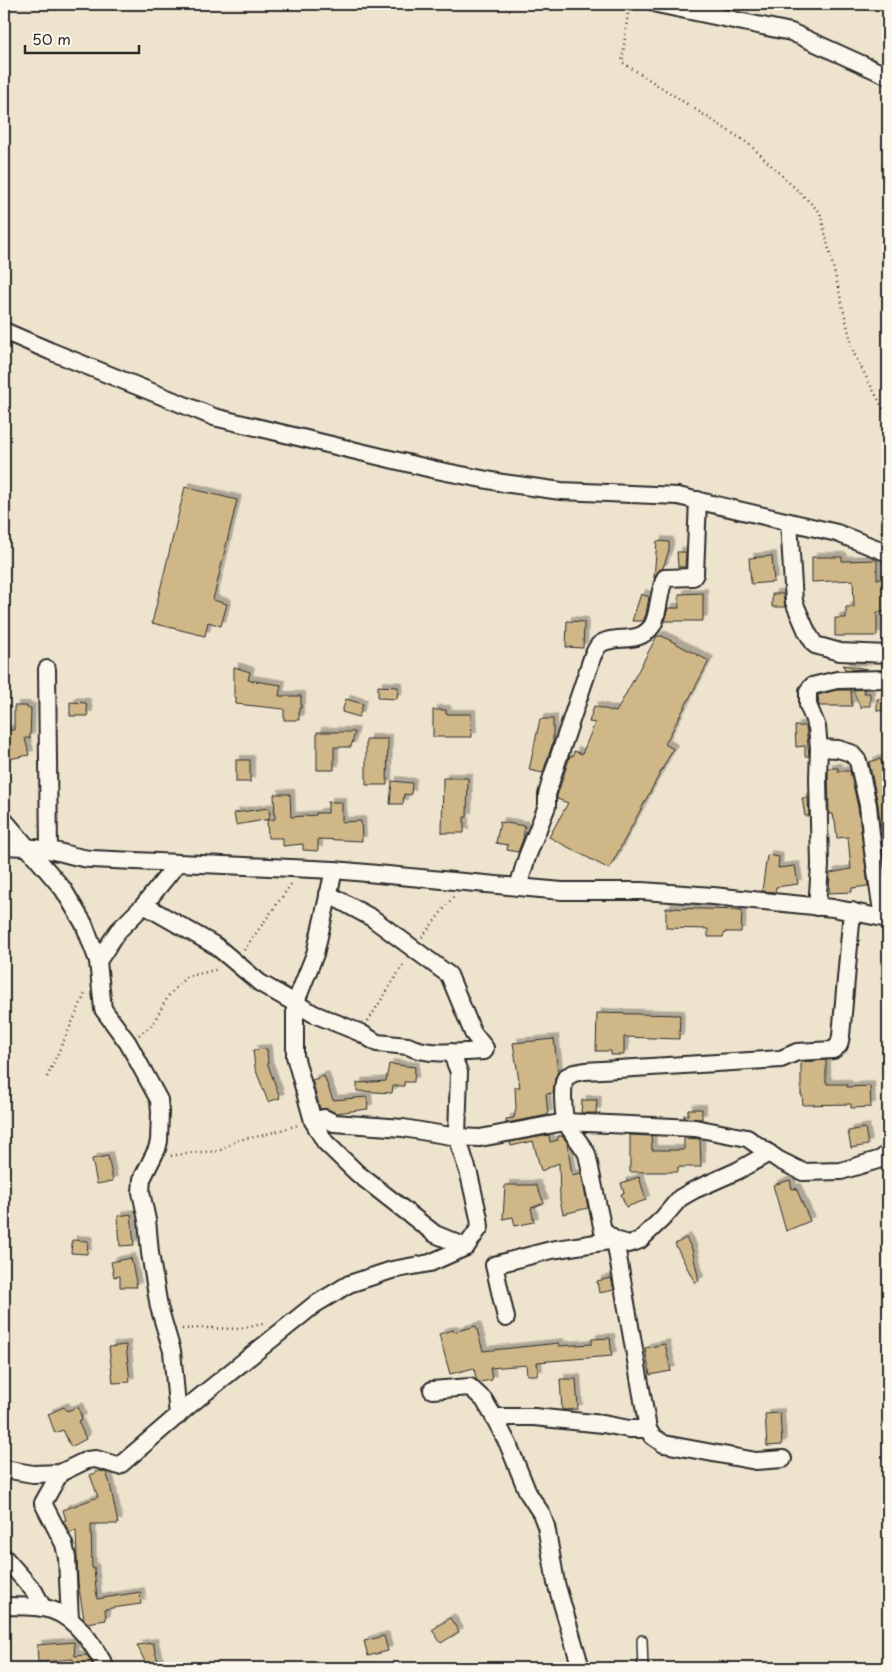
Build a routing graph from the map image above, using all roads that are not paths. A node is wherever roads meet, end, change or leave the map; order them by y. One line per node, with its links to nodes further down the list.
1 (656, 4): 2 (street)
2 (888, 76)
3 (4, 331): 4 (street)
4 (698, 500): 5 (street); 17 (street)
5 (789, 522): 6 (street); 7 (street)
6 (888, 553)
7 (888, 655)
8 (47, 669): 14 (street)
9 (888, 679): 10 (street)
10 (819, 748): 20 (street); 22 (street)
11 (4, 820): 13 (street)
12 (4, 846): 13 (street)
13 (28, 847): 14 (street); 23 (street)
14 (49, 850): 15 (street)
15 (177, 864): 16 (street); 19 (street)
16 (334, 870): 17 (street); 18 (street)
17 (518, 887): 20 (street)
18 (328, 894): 24 (street); 25 (street)
19 (144, 905): 23 (street); 24 (street)
20 (817, 907): 21 (street)
21 (852, 912): 22 (street); 27 (street)
22 (886, 918)
23 (98, 961): 35 (street)
24 (295, 1004): 25 (street); 26 (street)
25 (452, 1052): 28 (street)
26 (312, 1121): 28 (street); 32 (street)
27 (565, 1122): 28 (street); 30 (street); 31 (street)
28 (457, 1137): 32 (street)
29 (888, 1153): 30 (street)
30 (769, 1154): 31 (street)
31 (615, 1240): 33 (street); 37 (street)
32 (466, 1247): 35 (street)
33 (506, 1318)
34 (432, 1390): 36 (street)
35 (178, 1416): 40 (street)
36 (494, 1417): 37 (street); 47 (street)
37 (648, 1429): 38 (street)
38 (783, 1460)
39 (4, 1469): 40 (street)
40 (60, 1473): 44 (street)
41 (4, 1557): 43 (street)
42 (4, 1606): 43 (street)
43 (43, 1608): 44 (street)
44 (70, 1620): 46 (street)
45 (642, 1640): 48 (lane)
46 (106, 1668)
47 (581, 1668)
48 (643, 1668)

